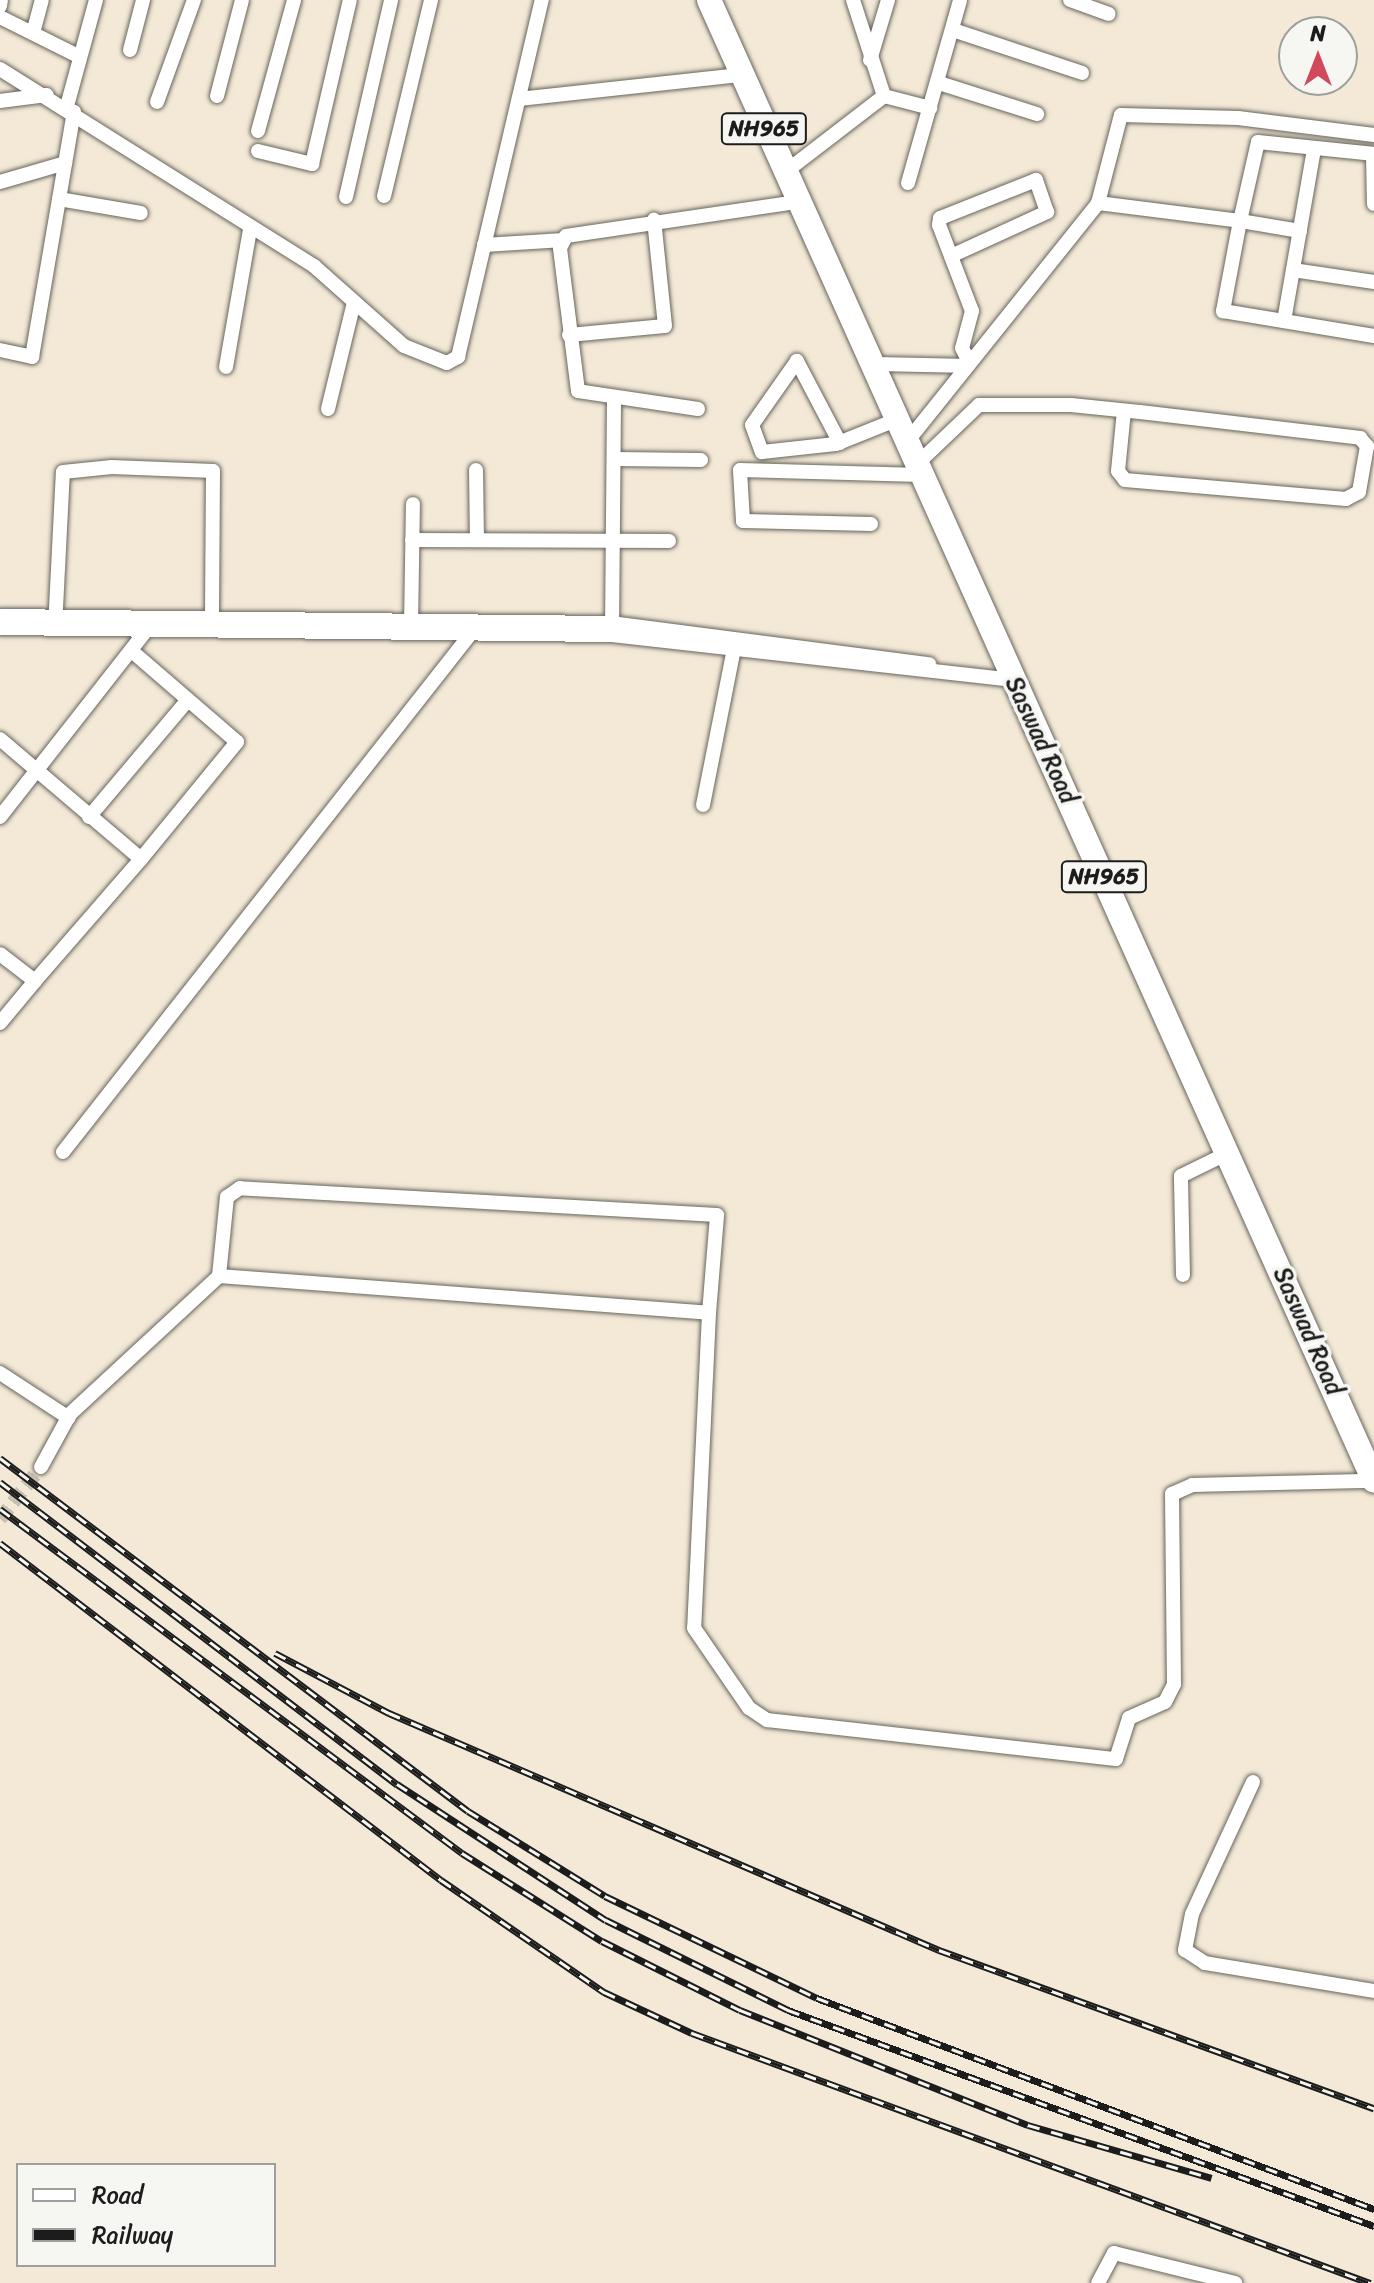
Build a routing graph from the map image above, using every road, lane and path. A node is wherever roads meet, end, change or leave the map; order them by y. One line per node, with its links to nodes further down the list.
1 (1, 0): 17 (street)
2 (42, 0): 21 (street)
3 (96, 0): 23 (street)
4 (143, 0): 22 (street)
5 (194, 0): 34 (street)
6 (242, 0): 30 (street)
7 (294, 0): 38 (street)
8 (350, 0): 41 (street)
9 (391, 0): 48 (street)
10 (431, 0): 47 (street)
11 (542, 0): 32 (street)
12 (709, 0): 27 (highway, Saswad Road / NH965)
13 (853, 0): 24 (street)
14 (888, 0): 24 (street)
15 (960, 0): 20 (street)
16 (1070, 0): 18 (street)
17 (0, 6)
18 (1109, 14)
19 (0, 17): 21 (street)
20 (953, 30): 26 (street); 28 (street)
21 (33, 33): 23 (street)
22 (130, 50)
23 (80, 57): 36 (street)
24 (870, 60): 31 (street)
25 (0, 69): 29 (street)
26 (1082, 73)
27 (740, 75): 32 (street); 44 (highway, Saswad Road / NH965)
28 (939, 83): 35 (street); 37 (street)
29 (47, 95): 33 (street); 36 (street)
30 (217, 96)
31 (884, 96): 35 (street); 44 (street)
32 (519, 99): 59 (street)
33 (0, 101)
34 (157, 102)
35 (930, 108): 46 (street)
36 (70, 109): 43 (street); 56 (street)
37 (1037, 114)
38 (258, 131)
39 (1374, 135): 51 (street)
40 (1314, 149): 42 (street); 55 (street); 57 (street)
41 (258, 151)
42 (1374, 154): 52 (street)
43 (65, 163): 45 (street); 49 (street)
44 (784, 173): 50 (highway, Saswad Road / NH965)
45 (0, 182)
46 (908, 183)
47 (384, 196)
48 (346, 197)
49 (59, 199): 53 (street); 67 (street)
50 (796, 202): 54 (street); 68 (highway, Saswad Road / NH965)
51 (1098, 203): 55 (street); 69 (street)
52 (1374, 204)
53 (141, 213)
54 (654, 220): 58 (street); 65 (street)
55 (1240, 221): 57 (street); 64 (street)
56 (250, 230): 63 (street); 70 (street)
57 (1300, 231): 61 (street)
58 (564, 240): 59 (street); 65 (street)
59 (484, 245): 63 (street)
60 (951, 256): 60 (street); 69 (street)
61 (1293, 270): 62 (street); 64 (street)
62 (1374, 282)
63 (354, 302): 72 (street)
64 (1284, 321): 66 (street)
65 (569, 335): 73 (street)
66 (1374, 336)
67 (0, 350)
68 (871, 364): 69 (street); 75 (highway, Saswad Road / NH965)
69 (967, 364): 79 (street)
70 (226, 367)
71 (614, 400): 77 (street)
72 (328, 409)
73 (698, 409)
74 (1124, 411): 74 (street); 79 (street)
75 (896, 420): 76 (street); 79 (highway, Saswad Road / NH965)
76 (840, 443): 76 (street)
77 (614, 459): 78 (street); 83 (street)
78 (701, 460)
79 (914, 461): 82 (street); 97 (highway, Saswad Road / NH965)
80 (476, 470): 84 (street)
81 (413, 504): 85 (street)
82 (871, 524)
83 (613, 538): 84 (street); 86 (street); 94 (street)
84 (477, 539): 85 (street)
85 (412, 540): 91 (street)
86 (669, 541)
87 (0, 616): 88 (street)
88 (55, 623): 89 (street); 90 (street); 93 (street)
89 (212, 623): 90 (street); 91 (street)
90 (151, 624): 96 (street)
91 (411, 625): 92 (street)
92 (476, 627): 94 (street); 108 (street)
93 (0, 628)
94 (612, 629): 95 (street)
95 (734, 645): 97 (street); 101 (street)
96 (134, 653): 98 (street); 100 (street)
97 (1011, 675): 109 (highway, Saswad Road / NH965)
98 (188, 700): 103 (street); 104 (street)
99 (0, 739): 100 (street)
100 (40, 773): 102 (street); 103 (street)
101 (703, 805)
102 (0, 817)
103 (89, 817): 104 (street)
104 (141, 859): 106 (street)
105 (0, 954): 106 (street)
106 (35, 981): 107 (street)
107 (0, 1023)
108 (63, 1152)
109 (1230, 1152): 110 (street); 116 (highway, Saswad Road / NH965)
110 (1183, 1275)
111 (219, 1276): 112 (street); 112 (street); 114 (street)
112 (709, 1313): 116 (street)
113 (0, 1373): 114 (street)
114 (69, 1418): 115 (street)
115 (41, 1467)
116 (1374, 1481)
117 (1253, 1782): 118 (street)
118 (1374, 1991)
119 (1098, 2283): 120 (street)
120 (1235, 2283)

